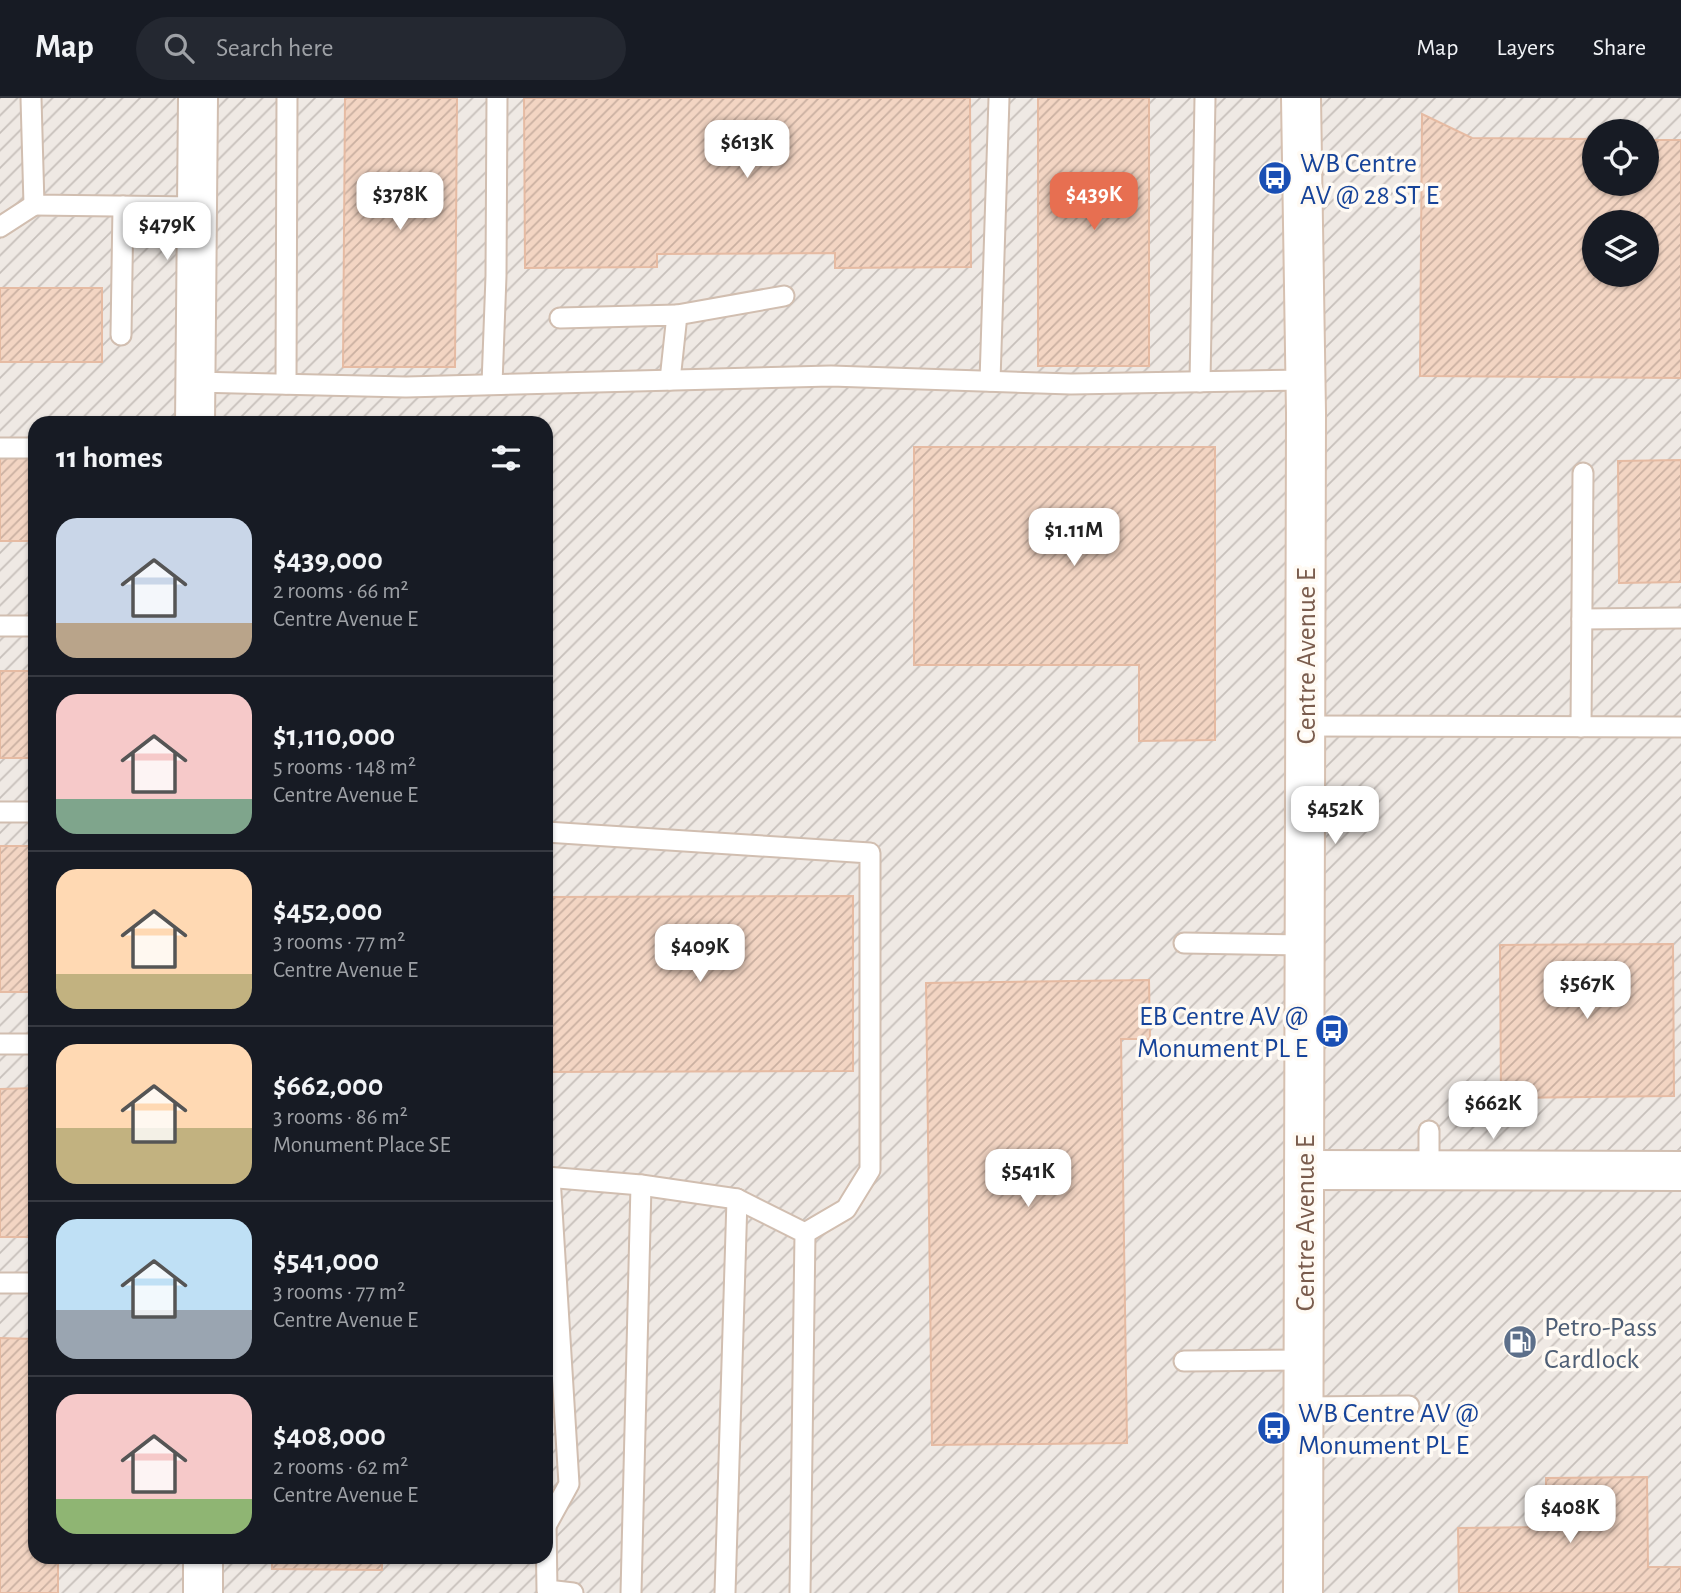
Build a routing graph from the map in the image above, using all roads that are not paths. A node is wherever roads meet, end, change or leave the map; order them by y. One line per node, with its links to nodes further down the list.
1 (32, 98): 8 (lane)
2 (198, 98): 10 (street)
3 (288, 98): 21 (lane)
4 (496, 98): 22 (lane)
5 (999, 98): 19 (lane)
6 (1205, 98): 20 (lane)
7 (1301, 98): 17 (street, Centre Avenue E)
8 (34, 205): 9 (lane); 11 (lane)
9 (123, 206): 10 (lane); 15 (lane)
10 (197, 207): 18 (street)
11 (0, 227)
12 (784, 296): 13 (lane)
13 (677, 315): 14 (lane); 16 (lane)
14 (561, 318)
15 (121, 335)
16 (670, 380): 19 (lane); 22 (lane)
17 (1306, 380): 20 (lane); 31 (street, Centre Avenue E)
18 (195, 382): 21 (lane); 23 (street)
19 (989, 382): 20 (lane)
20 (1200, 382)
21 (286, 384): 22 (lane)
22 (492, 384)
23 (195, 416)
24 (0, 448): 25 (lane)
25 (28, 448)
26 (1583, 473): 28 (lane)
27 (1681, 618): 28 (lane)
28 (1582, 619): 32 (lane)
29 (0, 626): 30 (lane)
30 (28, 626)
31 (1305, 726): 32 (lane); 38 (street, Centre Avenue E)
32 (1581, 727): 33 (lane)
33 (1681, 727)
34 (0, 812): 35 (lane)
35 (28, 812)
36 (553, 832): 48 (lane)
37 (1184, 943): 38 (lane)
38 (1305, 945): 42 (street, Centre Avenue E)
39 (0, 1044): 40 (lane)
40 (28, 1044)
41 (1429, 1131): 43 (lane)
42 (1304, 1170): 43 (street); 52 (street, Centre Avenue E)
43 (1429, 1170): 44 (street)
44 (1681, 1171)
45 (553, 1177): 46 (lane)
46 (641, 1185): 47 (lane); 61 (lane)
47 (737, 1199): 48 (lane); 62 (lane)
48 (805, 1233): 63 (lane)
49 (553, 1250): 56 (lane)
50 (0, 1283): 51 (lane)
51 (28, 1283)
52 (1304, 1360): 53 (lane); 55 (street, Centre Avenue E)
53 (1184, 1361)
54 (1409, 1406): 55 (lane)
55 (1304, 1407): 64 (street, Centre Avenue E)
56 (553, 1513)
57 (203, 1564): 59 (street)
58 (547, 1564): 60 (lane)
59 (204, 1593)
60 (573, 1593)
61 (631, 1593)
62 (725, 1593)
63 (800, 1593)
64 (1303, 1593)

